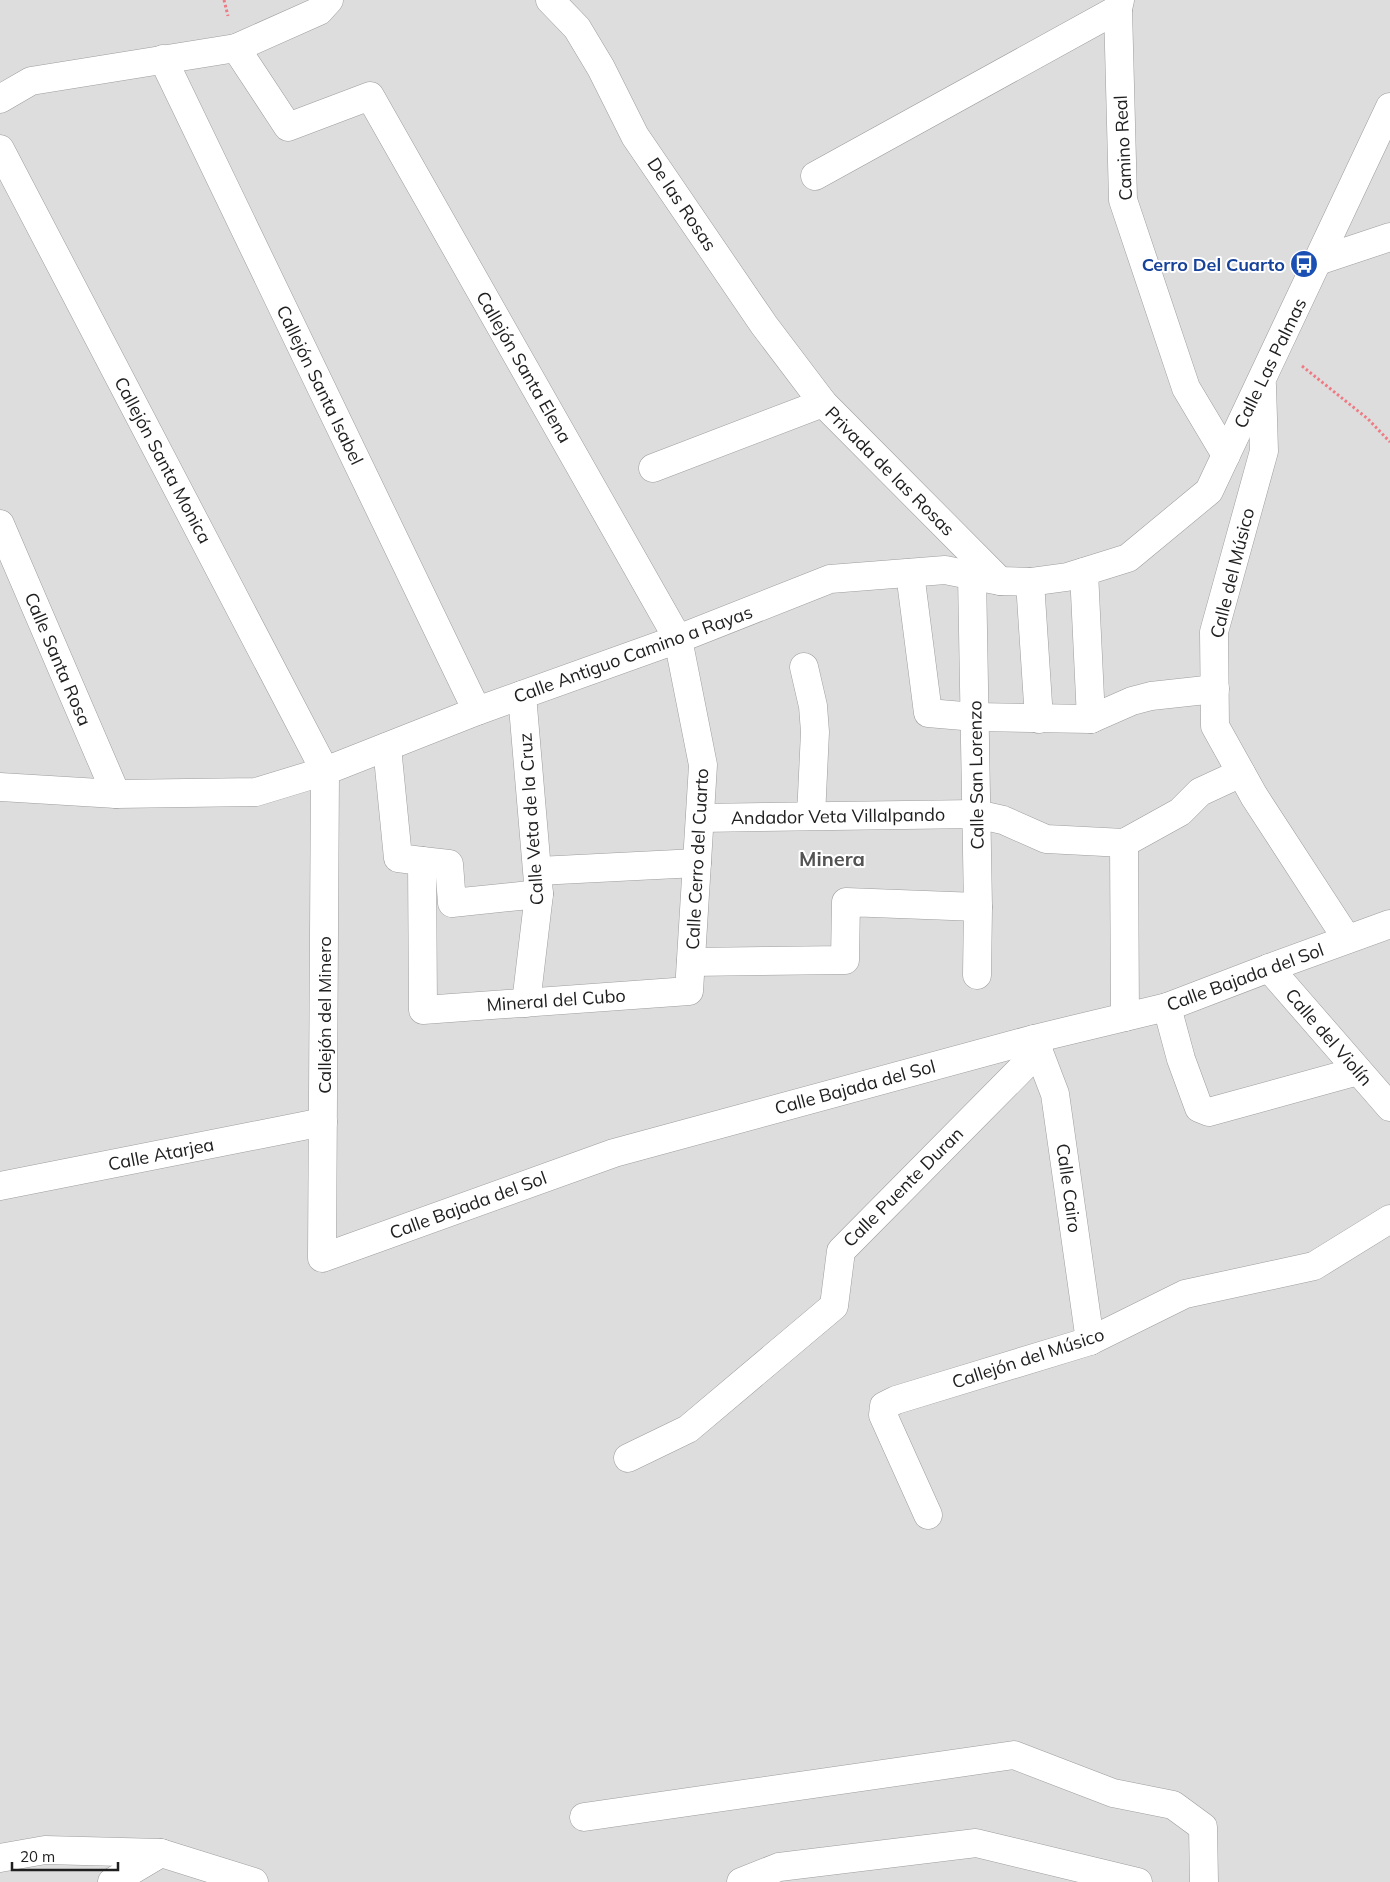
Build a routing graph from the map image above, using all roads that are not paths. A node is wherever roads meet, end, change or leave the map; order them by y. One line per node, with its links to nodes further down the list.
1 (329, 0): 4 (street)
2 (550, 0): 13 (street, De las Rosas)
3 (1119, 4): 9 (street); 14 (street, Camino Real)
4 (236, 48): 5 (street); 22 (street, Callejón Santa Elena)
5 (163, 60): 6 (street); 26 (street, Callejón Santa Isabel)
6 (0, 99)
7 (1390, 108): 11 (street, Calle Las Palmas)
8 (0, 149): 31 (street, Callejón Santa Monica)
9 (815, 176)
10 (1390, 237): 11 (street)
11 (1318, 261): 12 (street, Calle Las Palmas)
12 (1262, 380): 14 (street, Calle Las Palmas); 24 (street, Calle del Músico)
13 (824, 403): 15 (street, Privada de las Rosas); 20 (street, Privada de las Rosas)
14 (1226, 455): 17 (street, Calle Antiguo Camino a Rayas)
15 (653, 468)
16 (0, 524): 34 (street, Calle Santa Rosa)
17 (1084, 572): 21 (street, Calle Antiguo Camino a Rayas); 29 (street)
18 (910, 573): 19 (street, Calle Antiguo Camino a Rayas); 22 (street, Calle Antiguo Camino a Rayas); 27 (street)
19 (972, 575): 20 (street, Calle Antiguo Camino a Rayas); 27 (street, Calle San Lorenzo)
20 (1000, 581): 21 (street, Calle Antiguo Camino a Rayas)
21 (1030, 582): 28 (street)
22 (678, 639): 25 (street, Calle Antiguo Camino a Rayas); 37 (street, Calle Cerro del Cuarto)
23 (804, 666): 36 (street)
24 (1214, 689): 29 (street); 32 (street, Calle del Músico)
25 (522, 695): 26 (street, Calle Antiguo Camino a Rayas); 41 (street, Calle Veta de la Cruz)
26 (478, 711): 30 (street, Calle Antiguo Camino a Rayas)
27 (975, 717): 28 (street); 35 (street, Calle San Lorenzo)
28 (1039, 719): 29 (street)
29 (1091, 719)
30 (387, 747): 31 (street, Calle Antiguo Camino a Rayas); 39 (street)
31 (325, 772): 34 (street, Calle Antiguo Camino a Rayas); 55 (street, Callejón del Minero)
32 (1241, 773): 38 (street); 44 (street, Calle del Músico)
33 (0, 787): 34 (street, Calle Antiguo Camino a Rayas)
34 (116, 794)
35 (976, 814): 36 (street, Andador Veta Villalpando); 38 (street, Andador Veta Villalpando); 42 (street, Calle San Lorenzo)
36 (811, 816): 37 (street, Andador Veta Villalpando)
37 (700, 818): 40 (street, Calle Cerro del Cuarto)
38 (1124, 843): 51 (street)
39 (422, 861): 41 (street); 49 (street, Mineral del Cubo)
40 (697, 863): 41 (street); 45 (street, Calle Cerro del Cuarto)
41 (538, 882): 49 (street, Calle Veta de la Cruz)
42 (978, 908): 45 (street); 47 (street, Calle San Lorenzo)
43 (1390, 924): 44 (street, Calle Bajada del Sol)
44 (1348, 940): 46 (street, Calle Bajada del Sol)
45 (692, 962): 48 (street, Calle Cerro del Cuarto)
46 (1268, 968): 50 (street, Calle Bajada del Sol); 53 (street, Calle del Violín)
47 (977, 975)
48 (690, 991): 49 (street, Mineral del Cubo)
49 (526, 1002)
50 (1167, 1007): 51 (street, Calle Bajada del Sol); 53 (street)
51 (1125, 1017): 52 (street, Calle Bajada del Sol)
52 (1037, 1045): 58 (street, Calle Bajada del Sol); 59 (street, Calle Cairo); 60 (street, Calle Puente Duran)
53 (1358, 1071): 54 (street, Calle del Violín)
54 (1390, 1107)
55 (323, 1122): 56 (street, Calle Atarjea); 58 (street, Callejón del Minero)
56 (0, 1186)
57 (1390, 1219): 59 (street, Callejón del Músico)
58 (322, 1258)
59 (1090, 1341): 61 (street, Callejón del Músico)
60 (628, 1458)
61 (928, 1515)
62 (584, 1817): 69 (street)
63 (161, 1853): 64 (street); 65 (street); 66 (street)
64 (0, 1858)
65 (112, 1882)
66 (251, 1882)
67 (741, 1882): 68 (street)
68 (1138, 1882)
69 (1204, 1882)

